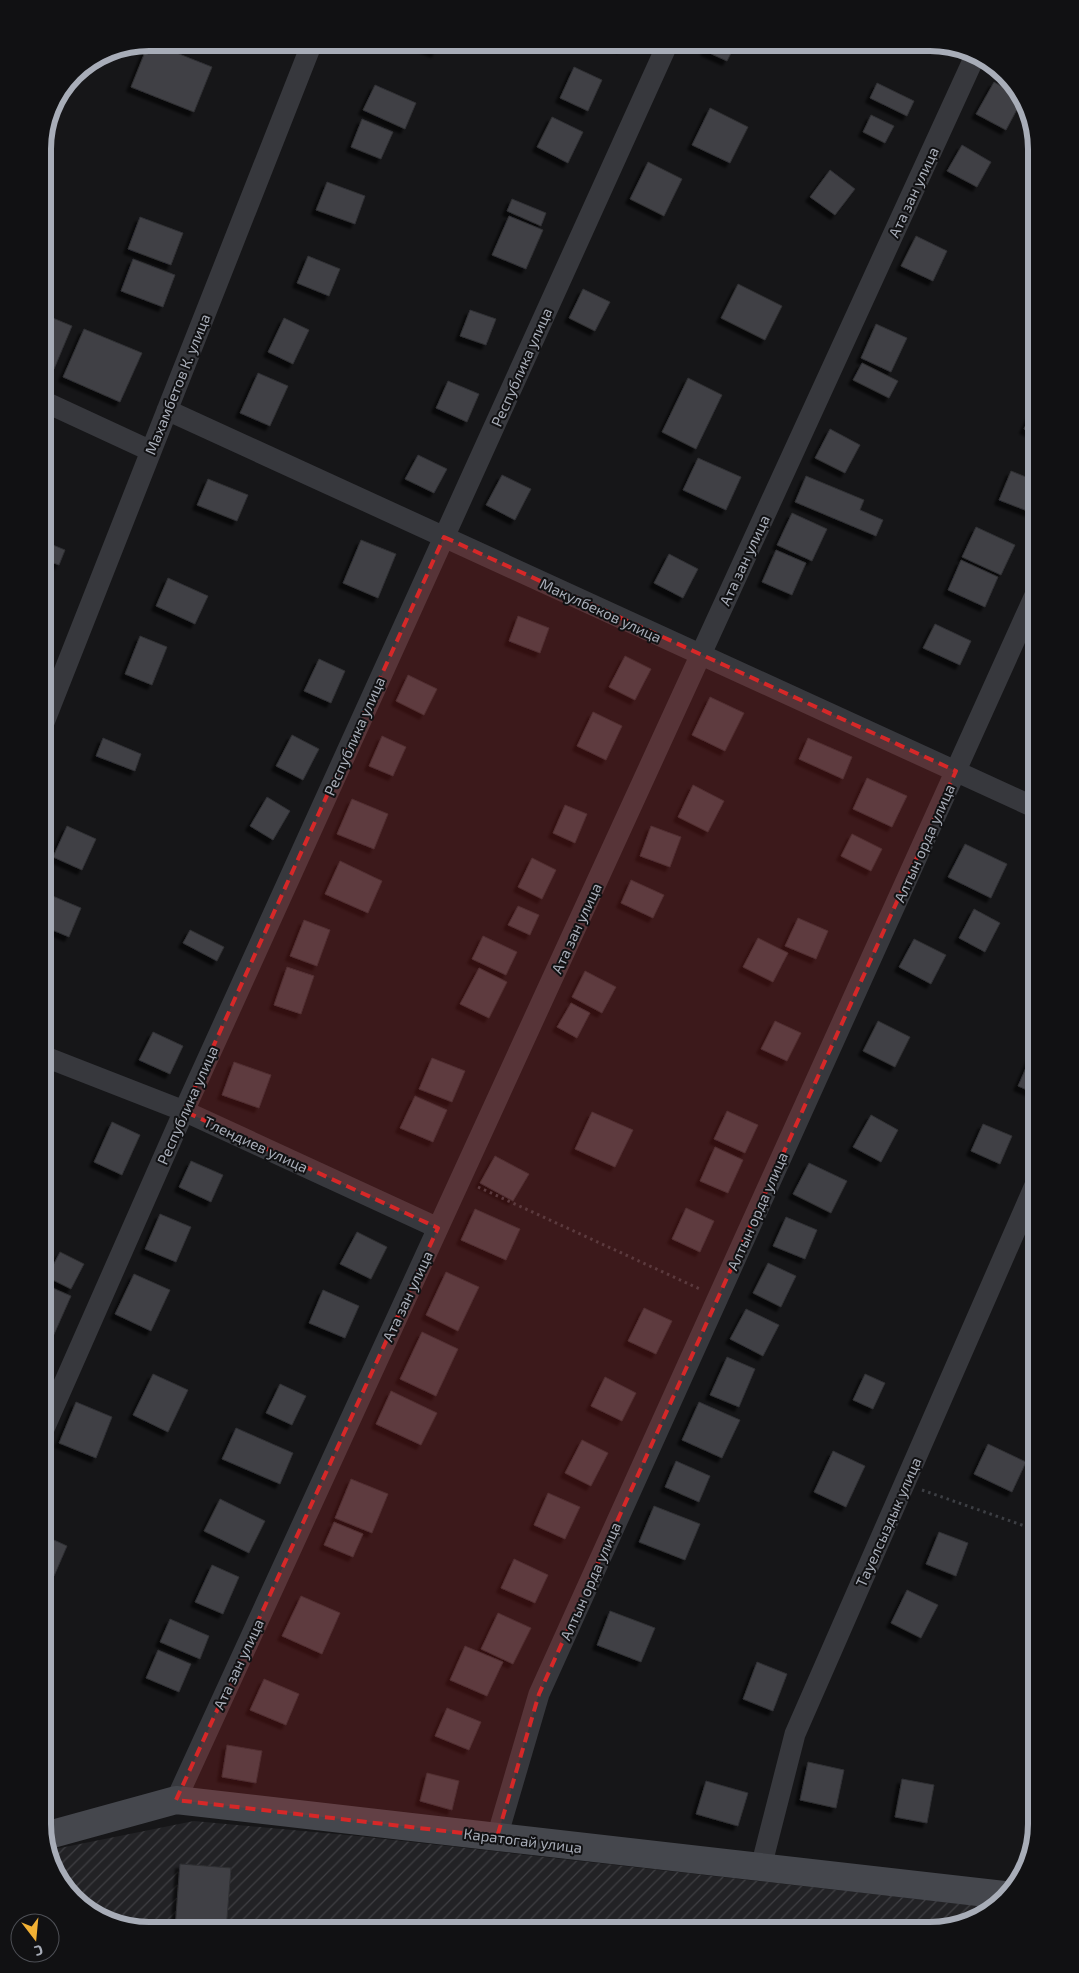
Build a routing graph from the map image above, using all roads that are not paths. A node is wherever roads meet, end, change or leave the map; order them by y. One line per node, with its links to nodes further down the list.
1 (308, 51): 5 (street, Махамбетов К. улица)
2 (664, 51): 7 (street, Республика улица)
3 (973, 61): 9 (street, Ата зан улица)
4 (51, 405): 6 (street)
5 (167, 410): 6 (street, Махамбетов К. улица); 7 (street, Макулбеков улица)
6 (151, 451): 10 (street, Махамбетов К. улица)
7 (444, 537): 9 (street, Макулбеков улица); 14 (street, Республика улица)
8 (1028, 611): 11 (street, Алтын орда улица)
9 (701, 655): 11 (street, Макулбеков улица); 16 (street, Ата зан улица)
10 (51, 704)
11 (956, 772): 12 (street, Макулбеков улица); 20 (street, Алтын орда улица)
12 (1028, 804)
13 (51, 1059): 14 (street, Тлендиев улица)
14 (184, 1111): 16 (street, Тлендиев улица); 17 (street, Республика улица)
15 (1028, 1201): 21 (street, Тауелсыздык улица)
16 (438, 1228): 18 (street, Ата зан улица)
17 (51, 1411)
18 (176, 1800): 19 (street, Каратогай улица); 20 (street, Каратогай улица)
19 (52, 1834)
20 (497, 1837): 21 (street, Каратогай улица)
21 (761, 1867): 22 (street, Каратогай улица)
22 (998, 1894)

